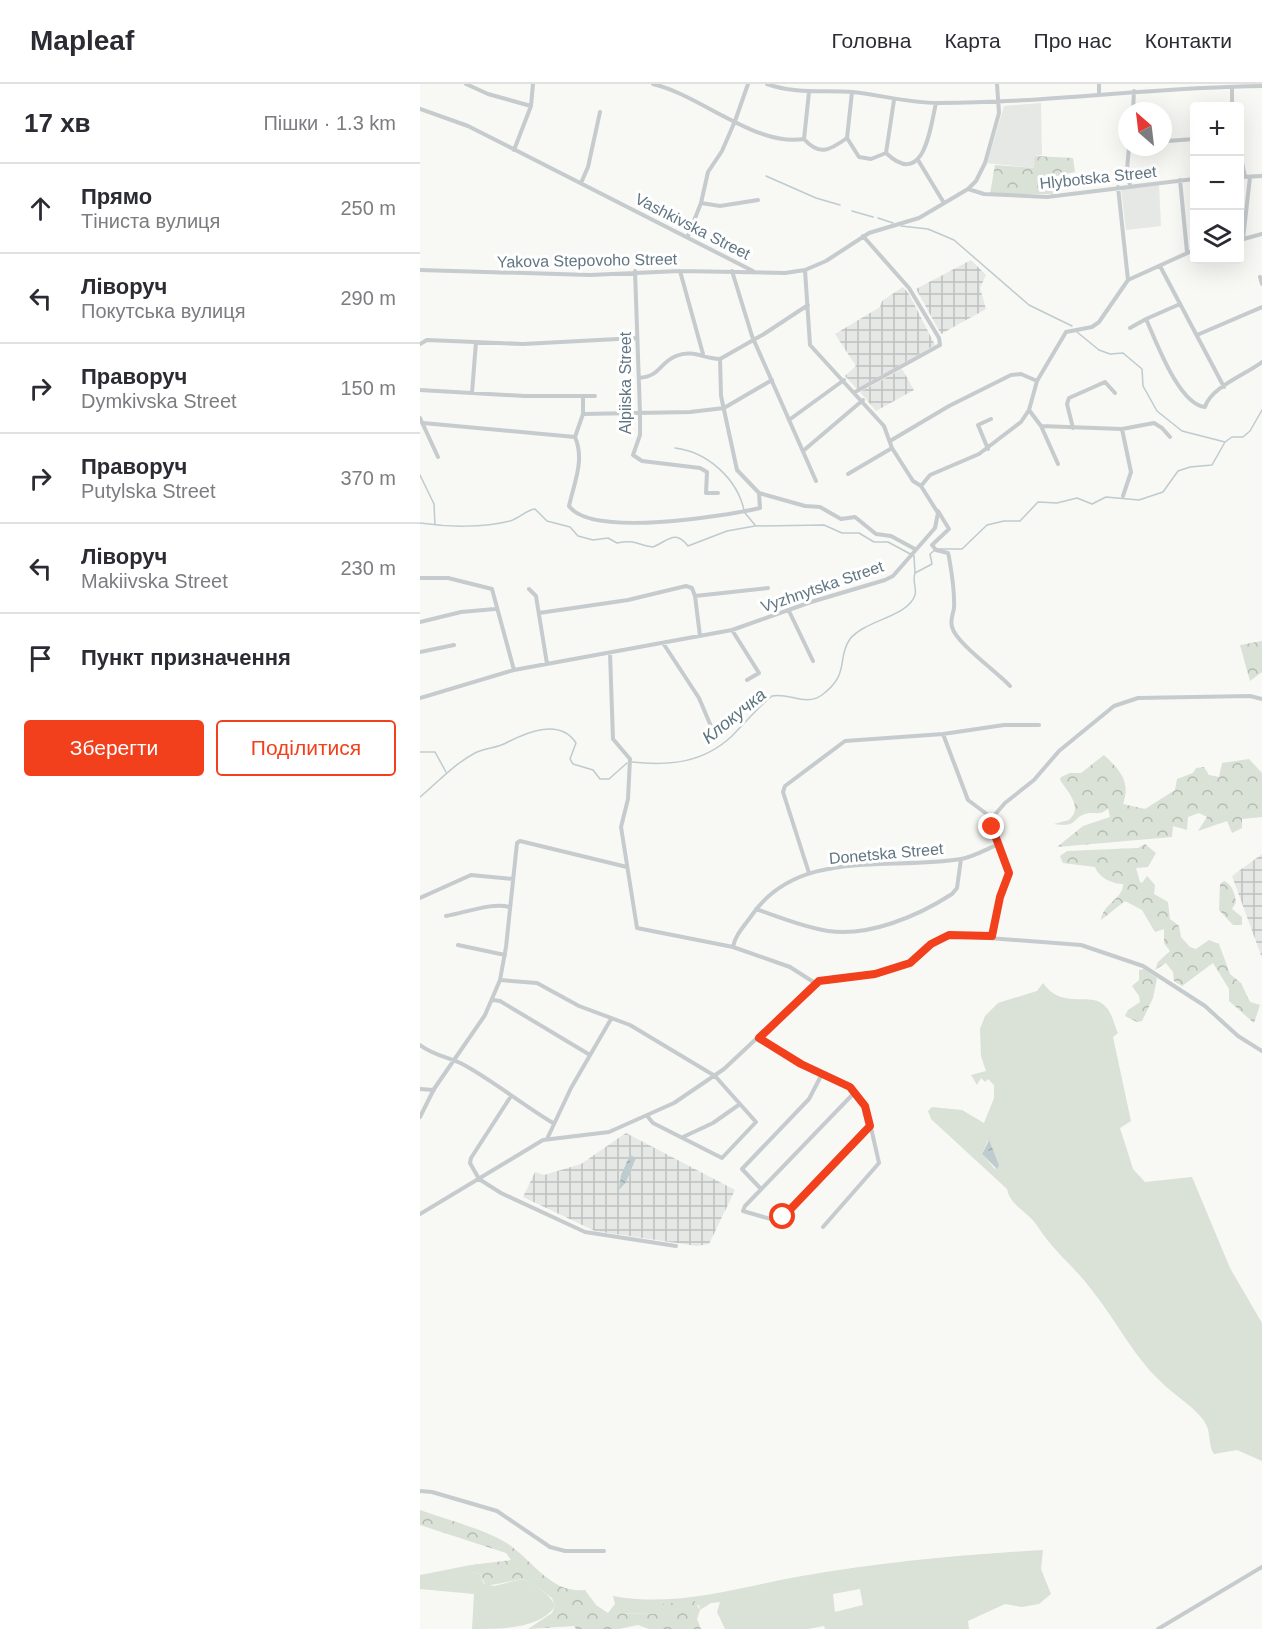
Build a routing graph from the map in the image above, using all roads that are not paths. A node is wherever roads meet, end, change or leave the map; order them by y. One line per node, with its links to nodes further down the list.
1 (466, 84): 19 (street)
2 (532, 84): 19 (street)
3 (653, 84): 22 (street)
4 (748, 84): 22 (street)
5 (767, 84): 11 (street)
6 (997, 84): 15 (street)
7 (1099, 84): 13 (street)
8 (1236, 86): 9 (street); 10 (street); 17 (street)
9 (1262, 86)
10 (1134, 91): 13 (street); 16 (street)
11 (809, 92): 12 (street); 24 (street)
12 (852, 92): 14 (street); 23 (street)
13 (1099, 93): 15 (street)
14 (894, 100): 18 (street); 28 (street)
15 (1000, 102): 18 (street); 39 (street, Vashkivska Street)
16 (1133, 102)
17 (1233, 102)
18 (936, 103): 31 (street)
19 (531, 106): 27 (street)
20 (420, 109): 27 (street, Vashkivska Street)
21 (600, 112): 36 (street)
22 (735, 121): 24 (street); 41 (street)
23 (847, 138): 24 (street); 28 (street)
24 (804, 139)
25 (1190, 139): 26 (street)
26 (1172, 141)
27 (514, 150): 36 (street, Vashkivska Street)
28 (886, 153): 31 (street)
29 (1129, 156): 37 (street)
30 (1240, 156): 33 (street)
31 (918, 160): 42 (street)
32 (1262, 176): 33 (street)
33 (1245, 177): 43 (street)
34 (1190, 179): 35 (street, Hlybotska Street)
35 (1180, 180): 37 (street, Hlybotska Street); 49 (street)
36 (581, 183): 45 (street, Vashkivska Street)
37 (1130, 185): 38 (street, Hlybotska Street)
38 (1118, 187): 39 (street, Hlybotska Street); 58 (street)
39 (968, 189): 42 (street, Vashkivska Street)
40 (758, 201): 41 (street)
41 (701, 203): 45 (street)
42 (945, 203): 46 (street, Vashkivska Street)
43 (1243, 210)
44 (1262, 234): 47 (street)
45 (688, 236): 56 (street, Vashkivska Street)
46 (863, 236): 53 (street, Vashkivska Street); 79 (street)
47 (1244, 238)
48 (1190, 251): 49 (street)
49 (1187, 252): 50 (street)
50 (1160, 266): 58 (street); 60 (street)
51 (420, 270): 54 (street, Yakova Stepovoho Street)
52 (680, 270): 54 (street, Yakova Stepovoho Street); 55 (street, Yakova Stepovoho Street); 70 (street)
53 (806, 270): 56 (street, Vashkivska Street); 61 (street)
54 (635, 271): 66 (street, Alpiiska Street)
55 (732, 271): 56 (street, Yakova Stepovoho Street); 67 (street)
56 (754, 272)
57 (1260, 277): 59 (street)
58 (1128, 280): 76 (street)
59 (1262, 284)
60 (1180, 304): 63 (street); 65 (street)
61 (808, 305): 67 (street); 75 (street)
62 (1262, 308): 65 (street)
63 (1146, 320): 64 (street); 77 (street)
64 (1130, 328)
65 (1197, 335): 77 (street)
66 (637, 338): 68 (street); 73 (street, Alpiiska Street)
67 (754, 340): 71 (street); 74 (street)
68 (476, 342): 69 (street); 80 (street)
69 (420, 344)
70 (703, 354): 71 (street); 73 (street)
71 (720, 359): 85 (street)
72 (1262, 362): 77 (street)
73 (639, 378): 87 (street, Alpiiska Street)
74 (771, 380): 85 (street); 90 (street)
75 (844, 380): 79 (street); 90 (street)
76 (1037, 381): 86 (street); 97 (street)
77 (1224, 387)
78 (420, 390): 80 (street)
79 (855, 392): 84 (street)
80 (472, 393): 83 (street)
81 (1115, 393): 93 (street)
82 (595, 396): 83 (street)
83 (583, 397): 88 (street)
84 (863, 400): 97 (street); 100 (street)
85 (724, 408): 87 (street); 107 (street)
86 (1029, 410): 92 (street); 99 (street)
87 (640, 413): 88 (street); 106 (street, Alpiiska Street)
88 (583, 414): 96 (street)
89 (991, 419): 99 (street)
90 (789, 420): 100 (street)
91 (422, 421): 96 (street); 101 (street)
92 (1041, 426): 93 (street); 102 (street)
93 (1072, 428): 94 (street)
94 (1122, 429): 95 (street); 108 (street)
95 (1170, 437)
96 (575, 438): 107 (street)
97 (890, 441): 98 (street)
98 (892, 448): 103 (street); 105 (street)
99 (987, 449): 105 (street)
100 (802, 451): 104 (street)
101 (438, 457)
102 (1058, 464)
103 (848, 474)
104 (816, 481)
105 (921, 486): 109 (street)
106 (718, 493)
107 (759, 493): 110 (street)
108 (1123, 496)
109 (936, 508): 110 (street, Vyzhnytska Street); 129 (street)
110 (914, 550): 116 (street, Vyzhnytska Street)
111 (420, 578): 115 (street)
112 (768, 588): 114 (street)
113 (529, 589): 117 (street)
114 (695, 596): 117 (street); 120 (street)
115 (495, 609): 118 (street); 127 (street)
116 (789, 611): 119 (street, Vyzhnytska Street); 125 (street)
117 (539, 613): 126 (street)
118 (420, 622)
119 (732, 630): 120 (street, Vyzhnytska Street); 128 (street)
120 (700, 636): 121 (street, Vyzhnytska Street)
121 (663, 643): 124 (street, Vyzhnytska Street); 133 (street)
122 (454, 645): 123 (street)
123 (420, 652)
124 (610, 653): 126 (street, Vyzhnytska Street); 138 (street)
125 (813, 661)
126 (547, 664): 127 (street, Vyzhnytska Street)
127 (514, 670): 130 (street, Vyzhnytska Street)
128 (747, 680)
129 (1010, 686)
130 (420, 698)
131 (1262, 699): 135 (street)
132 (1039, 725): 134 (street)
133 (713, 731)
134 (942, 734): 135 (street); 139 (street)
135 (992, 818): 136 (street)
136 (999, 844): 137 (street, Donetska Street); 145 (street)
137 (961, 859): 139 (street, Donetska Street); 143 (street)
138 (627, 867): 140 (street); 147 (street)
139 (809, 873): 143 (street, Donetska Street)
140 (514, 879): 141 (street); 142 (street)
141 (420, 898)
142 (509, 907): 144 (street); 148 (street)
143 (756, 909): 147 (street, Donetska Street)
144 (446, 916)
145 (992, 936): 150 (street); 155 (street)
146 (458, 945): 148 (street)
147 (733, 947): 150 (street)
148 (505, 955): 149 (street)
149 (500, 980): 151 (street); 152 (street)
150 (815, 983): 153 (street)
151 (493, 1000): 156 (street); 157 (street)
152 (611, 1019): 156 (street); 159 (street)
153 (759, 1038): 158 (street); 159 (street)
154 (420, 1045): 157 (street)
155 (1262, 1051)
156 (591, 1055): 167 (street)
157 (455, 1061): 161 (street); 163 (street)
158 (822, 1074): 162 (street); 172 (street)
159 (715, 1076): 164 (street); 166 (street)
160 (420, 1089): 161 (street)
161 (434, 1090): 165 (street)
162 (855, 1092): 168 (street); 172 (street)
163 (511, 1096): 167 (street); 171 (street)
164 (740, 1104): 169 (street); 169 (street)
165 (420, 1117)
166 (648, 1117): 169 (street); 170 (street)
167 (553, 1122): 170 (street)
168 (870, 1126): 172 (street); 174 (street)
169 (683, 1137)
170 (547, 1139): 171 (street)
171 (480, 1180): 173 (street); 175 (street)
172 (761, 1189)
173 (420, 1214)
174 (823, 1227)
175 (676, 1246)
176 (420, 1491): 177 (street)
177 (604, 1551)
178 (1262, 1567): 179 (street)
179 (1158, 1629)

